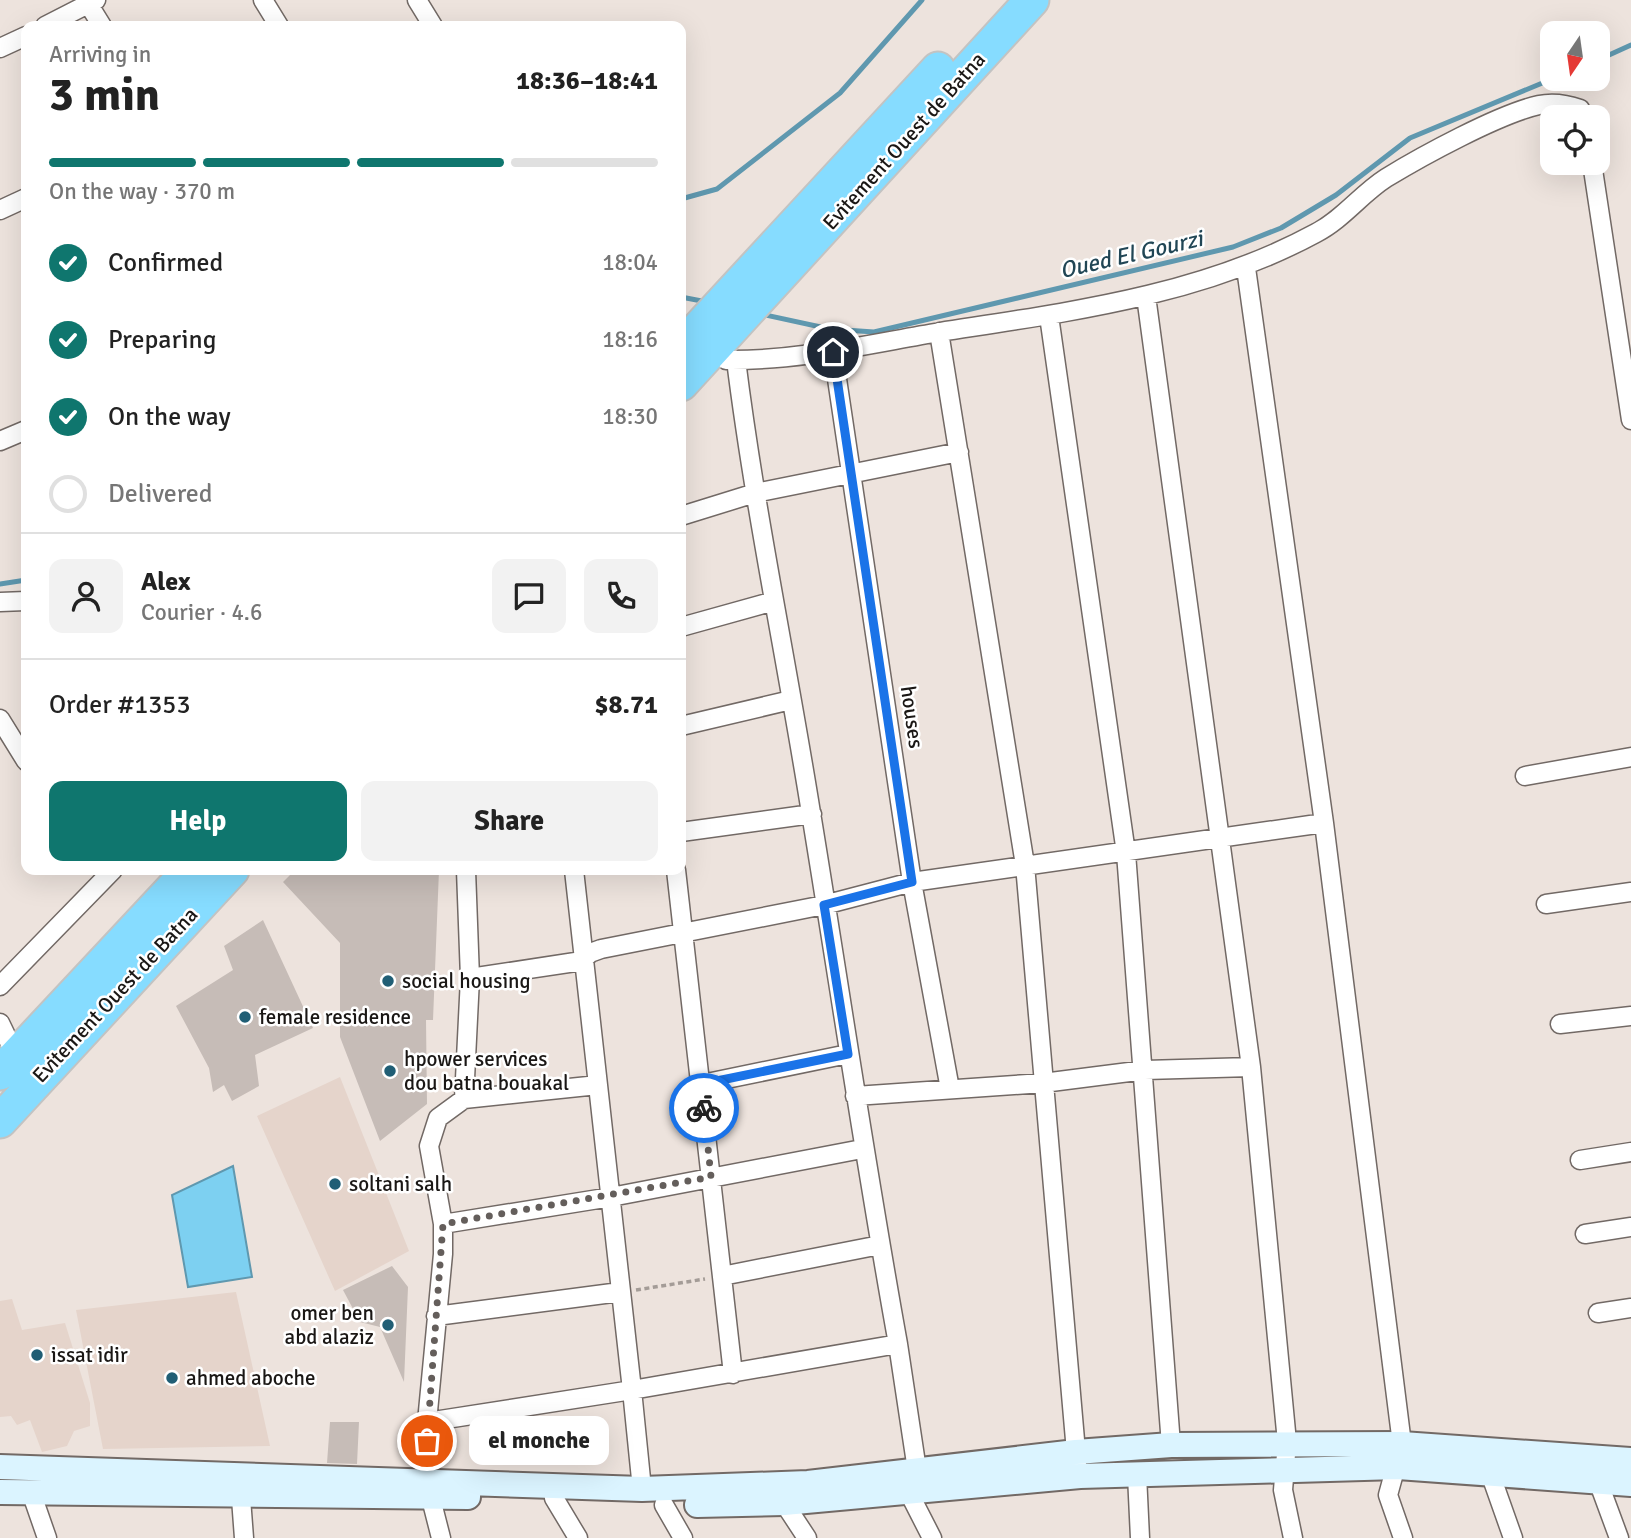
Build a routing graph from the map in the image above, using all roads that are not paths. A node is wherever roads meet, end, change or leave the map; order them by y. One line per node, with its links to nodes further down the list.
1 (262, 0): 8 (street)
2 (416, 0): 9 (street)
3 (1001, 0): 17 (highway, Evitement Ouest de Batna)
4 (1032, 0): 17 (highway, Evitement Ouest de Batna)
5 (92, 2): 6 (street); 7 (street)
6 (55, 21)
7 (101, 21)
8 (276, 21)
9 (430, 21)
10 (21, 38): 11 (street)
11 (0, 48)
12 (1568, 105): 16 (street)
13 (1594, 175): 23 (street)
14 (21, 200): 15 (street)
15 (0, 210)
16 (1246, 268): 18 (street); 43 (street)
17 (765, 275): 21 (highway)
18 (1146, 296): 19 (street); 45 (street)
19 (1049, 316): 20 (street); 46 (street)
20 (939, 332): 22 (street); 28 (street)
21 (703, 343): 22 (street); 24 (highway); 30 (street)
22 (833, 352): 29 (street, houses)
23 (1627, 370): 25 (street)
24 (686, 375)
25 (1631, 420)
26 (21, 431): 27 (street)
27 (2, 434)
28 (959, 453): 29 (street); 47 (street)
29 (853, 473): 30 (street); 54 (street, houses)
30 (755, 493): 31 (street); 32 (street)
31 (686, 514)
32 (774, 601): 35 (street); 36 (street)
33 (0, 602): 34 (street)
34 (21, 602)
35 (686, 626)
36 (791, 700): 38 (street); 42 (street)
37 (0, 719): 39 (street)
38 (686, 725)
39 (21, 753)
40 (1631, 757): 41 (street)
41 (1525, 776)
42 (812, 814): 44 (street); 57 (street)
43 (1324, 823): 45 (street); 97 (street)
44 (686, 831)
45 (1219, 840): 46 (street); 67 (street)
46 (1126, 853): 47 (street); 68 (street)
47 (1025, 865): 54 (street); 69 (street)
48 (102, 875): 61 (street)
49 (185, 875): 66 (highway, Evitement Ouest de Batna)
50 (227, 875): 75 (highway, Evitement Ouest de Batna)
51 (466, 875): 60 (street)
52 (574, 875): 59 (street)
53 (677, 875): 58 (street)
54 (912, 882): 57 (street); 72 (street, houses)
55 (1631, 892): 56 (street)
56 (1546, 904)
57 (824, 905): 58 (street); 65 (street)
58 (683, 934): 59 (street); 70 (street)
59 (582, 961): 60 (street); 71 (street)
60 (470, 978): 74 (street)
61 (0, 986)
62 (1631, 1016): 64 (street)
63 (0, 1023): 66 (street)
64 (1560, 1024)
65 (848, 1054): 70 (street); 73 (street)
66 (8, 1063)
67 (1251, 1067): 68 (street); 94 (street)
68 (1145, 1070): 69 (street); 95 (street)
69 (1043, 1083): 72 (street); 96 (street)
70 (702, 1084): 79 (street)
71 (598, 1085): 74 (street); 80 (street)
72 (950, 1088): 73 (street)
73 (855, 1096): 76 (street)
74 (464, 1100): 81 (street)
75 (0, 1121)
76 (862, 1149): 79 (street); 84 (street)
77 (1631, 1152): 78 (street)
78 (1580, 1160)
79 (711, 1177): 80 (street); 85 (street)
80 (611, 1197): 81 (street); 86 (street)
81 (443, 1224): 89 (street)
82 (1631, 1227): 83 (street)
83 (1585, 1234)
84 (880, 1245): 85 (street); 90 (street)
85 (722, 1276): 91 (street)
86 (620, 1292): 89 (street); 92 (street)
87 (1631, 1308): 88 (street)
88 (1598, 1313)
89 (436, 1316): 93 (street)
90 (898, 1344): 91 (street); 101 (street)
91 (733, 1374): 92 (street)
92 (632, 1390): 93 (street); 110 (street)
93 (427, 1422): 109 (street)
94 (1287, 1442): 95 (main road); 97 (main road); 102 (street)
95 (1171, 1445): 96 (main road)
96 (1076, 1452): 101 (main road); 105 (street)
97 (1400, 1455): 98 (main road); 102 (main road); 103 (main road); 126 (street)
98 (1592, 1459): 99 (main road); 106 (street)
99 (1631, 1460)
100 (0, 1468): 108 (main road)
101 (917, 1470): 110 (main road); 114 (street)
102 (1284, 1472): 104 (main road); 125 (street)
103 (1490, 1473): 106 (main road); 127 (street)
104 (1137, 1475): 105 (main road); 124 (street)
105 (1080, 1476): 114 (main road)
106 (1597, 1484): 107 (main road); 128 (street)
107 (1631, 1484)
108 (240, 1485): 109 (main road); 112 (main road); 118 (street)
109 (428, 1488): 113 (main road); 119 (street)
110 (642, 1489): 113 (main road)
111 (0, 1492): 112 (main road)
112 (31, 1492): 117 (street)
113 (553, 1492): 116 (main road); 120 (street)
114 (909, 1493): 115 (main road); 123 (street)
115 (784, 1503): 116 (main road); 122 (street)
116 (664, 1505): 121 (street)
117 (47, 1538)
118 (244, 1538)
119 (441, 1538)
120 (578, 1538)
121 (683, 1538)
122 (807, 1538)
123 (932, 1538)
124 (1140, 1538)
125 (1293, 1538)
126 (1403, 1538)
127 (1513, 1538)
128 (1619, 1538)

